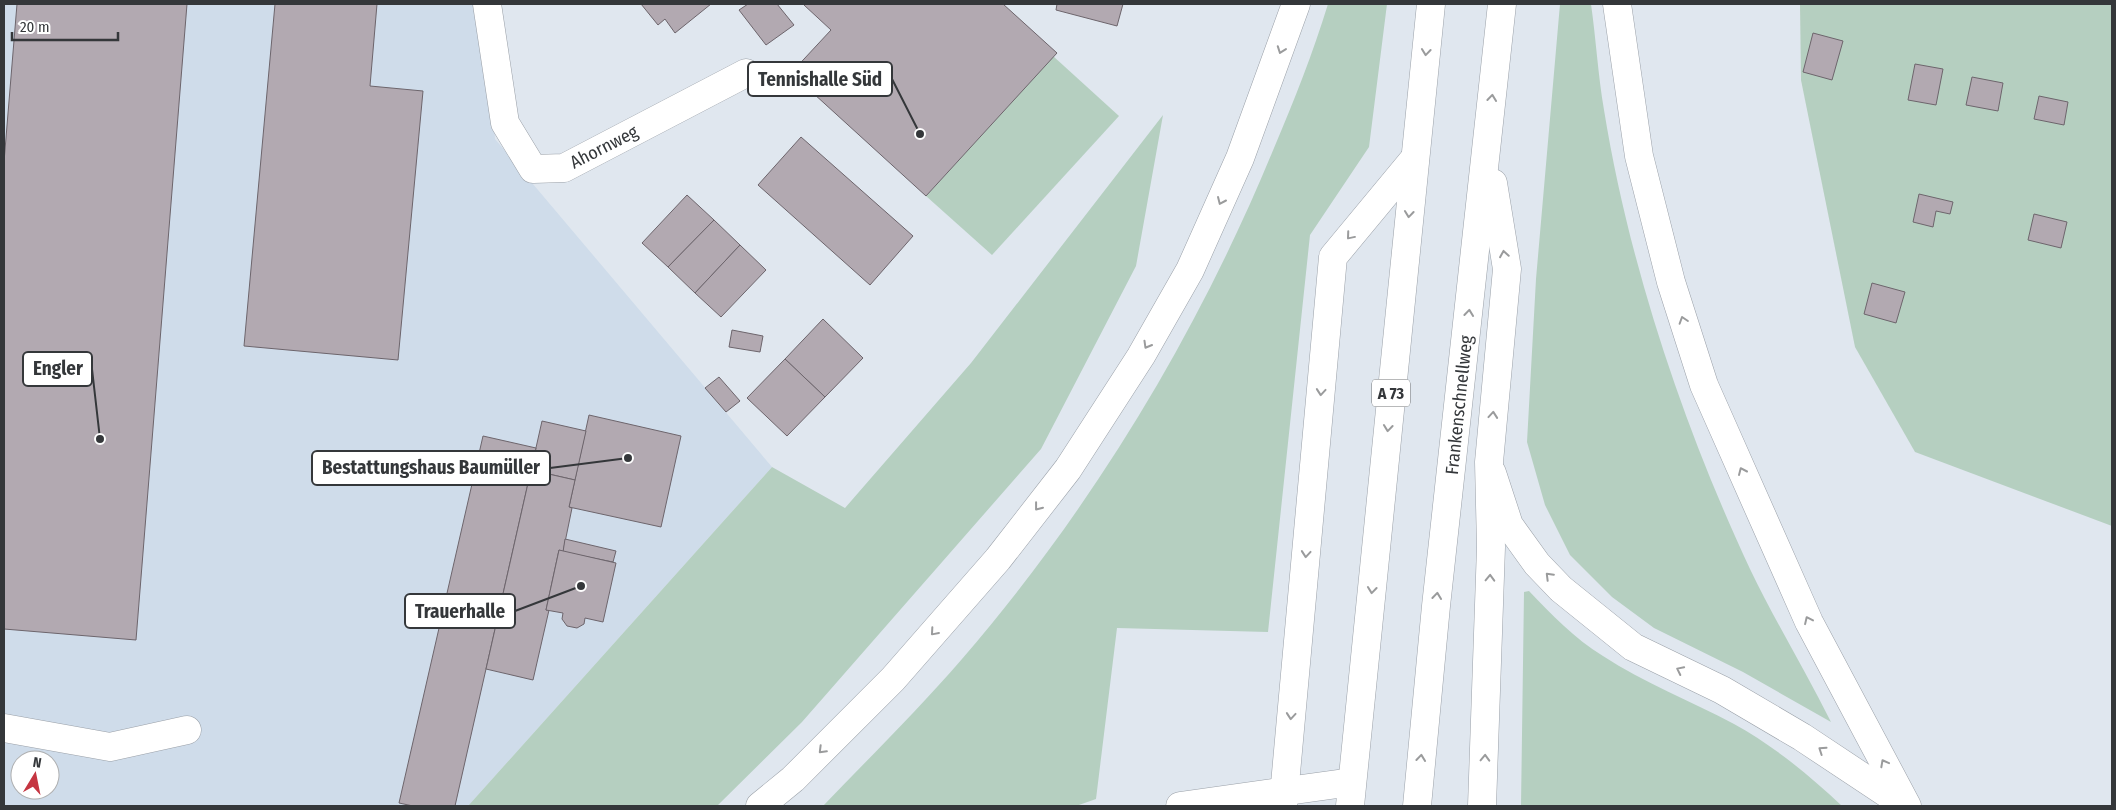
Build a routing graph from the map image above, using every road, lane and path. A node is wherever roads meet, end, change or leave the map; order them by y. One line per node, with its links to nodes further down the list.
1 (487, 4): 6 (main road, Ahornweg)
2 (1296, 4): 12 (main road, one-way to 12)
3 (1431, 4): 8 (main road, A 73, one-way to 8)
4 (1502, 4): 7 (main road, Frankenschnellweg, one-way to 4)
5 (1617, 4): 20 (main road, one-way to 5)
6 (746, 73)
7 (1488, 146): 9 (main road, one-way to 7); 18 (main road, Frankenschnellweg, one-way to 7)
8 (1415, 158): 13 (main road, A 73, one-way to 13); 14 (main road, one-way to 14)
9 (1489, 462): 19 (main road, one-way to 9); 20 (main road, one-way to 9)
10 (4, 728): 11 (main road)
11 (187, 730)
12 (793, 779): 15 (main road); 16 (main road)
13 (1351, 794): 14 (main road)
14 (1284, 799): 17 (main road)
15 (760, 806)
16 (771, 806)
17 (1180, 806)
18 (1416, 806)
19 (1482, 806)
20 (1906, 806)

